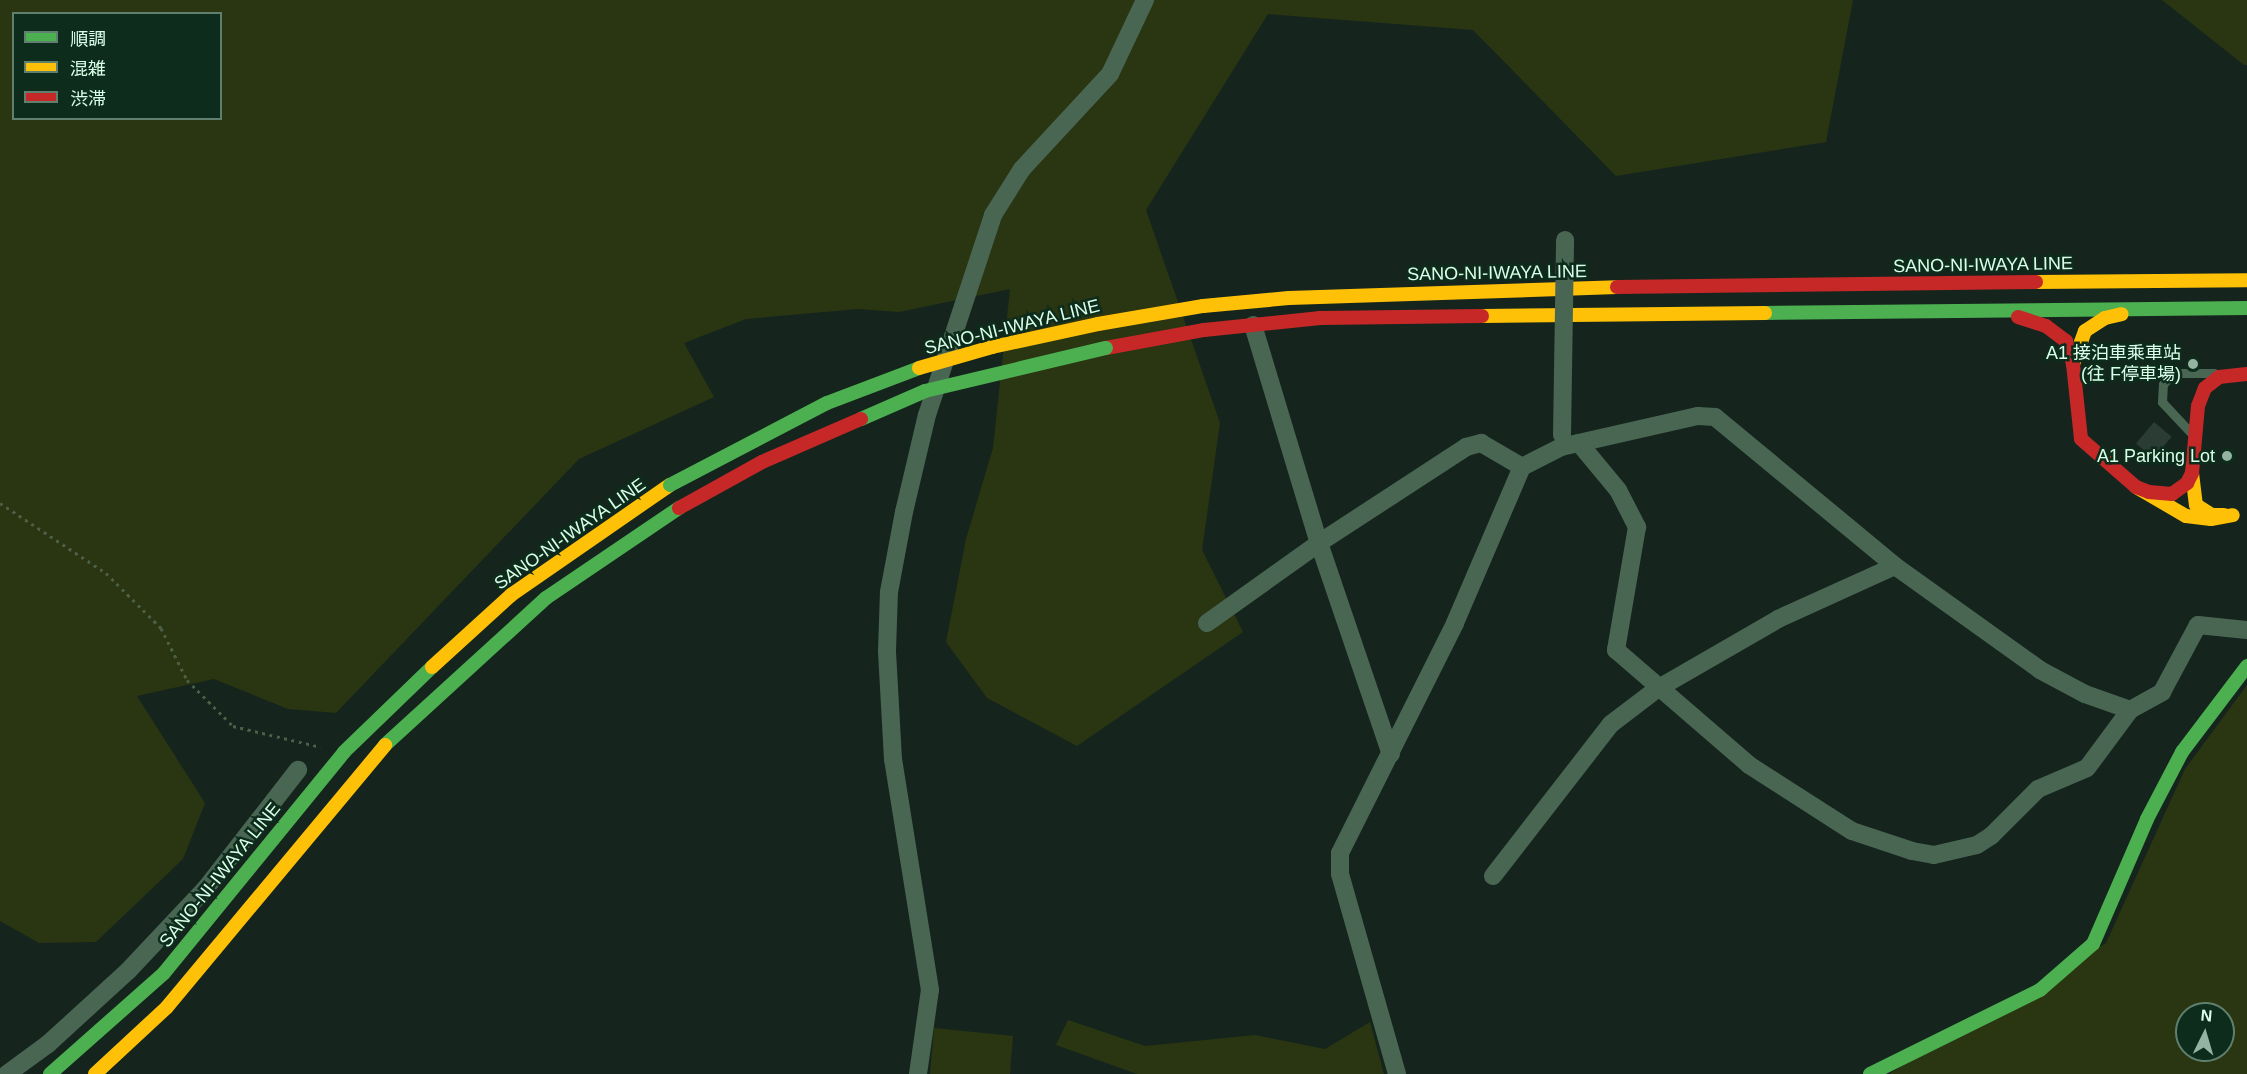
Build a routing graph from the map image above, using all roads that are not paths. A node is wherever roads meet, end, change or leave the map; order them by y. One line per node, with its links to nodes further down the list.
1 (1145, 0): 31 (street)
2 (1565, 240): 12 (street, bridge)
3 (2247, 278): 29 (main road, SANO-NI-IWAYA LINE, bridge)
4 (2247, 308): 5 (main road)
5 (2179, 309): 6 (main road); 8 (main road)
6 (1914, 313): 7 (main road); 8 (main road)
7 (1253, 325): 18 (street); 30 (main road, bridge)
8 (2073, 364): 15 (main road)
9 (2230, 374): 10 (main road); 11 (main road); 11 (lane)
10 (2247, 374)
11 (2195, 438): 14 (main road)
12 (1567, 442): 13 (street); 19 (street); 23 (street)
13 (1522, 467): 18 (street); 25 (street)
14 (2192, 473): 15 (main road); 17 (main road)
15 (2136, 487): 17 (main road)
16 (2247, 510): 17 (main road)
17 (2233, 515)
18 (1319, 543): 20 (street); 25 (street)
19 (1895, 566): 23 (street); 24 (street)
20 (1207, 623)
21 (2247, 630): 24 (street)
22 (2247, 666): 33 (main road)
23 (1658, 689): 24 (street); 27 (street)
24 (2130, 710)
25 (1391, 754): 32 (street)
26 (298, 770): 28 (street)
27 (1493, 876)
28 (7, 1074)
29 (50, 1074)
30 (95, 1074)
31 (918, 1074)
32 (1397, 1074)
33 (1870, 1074)

